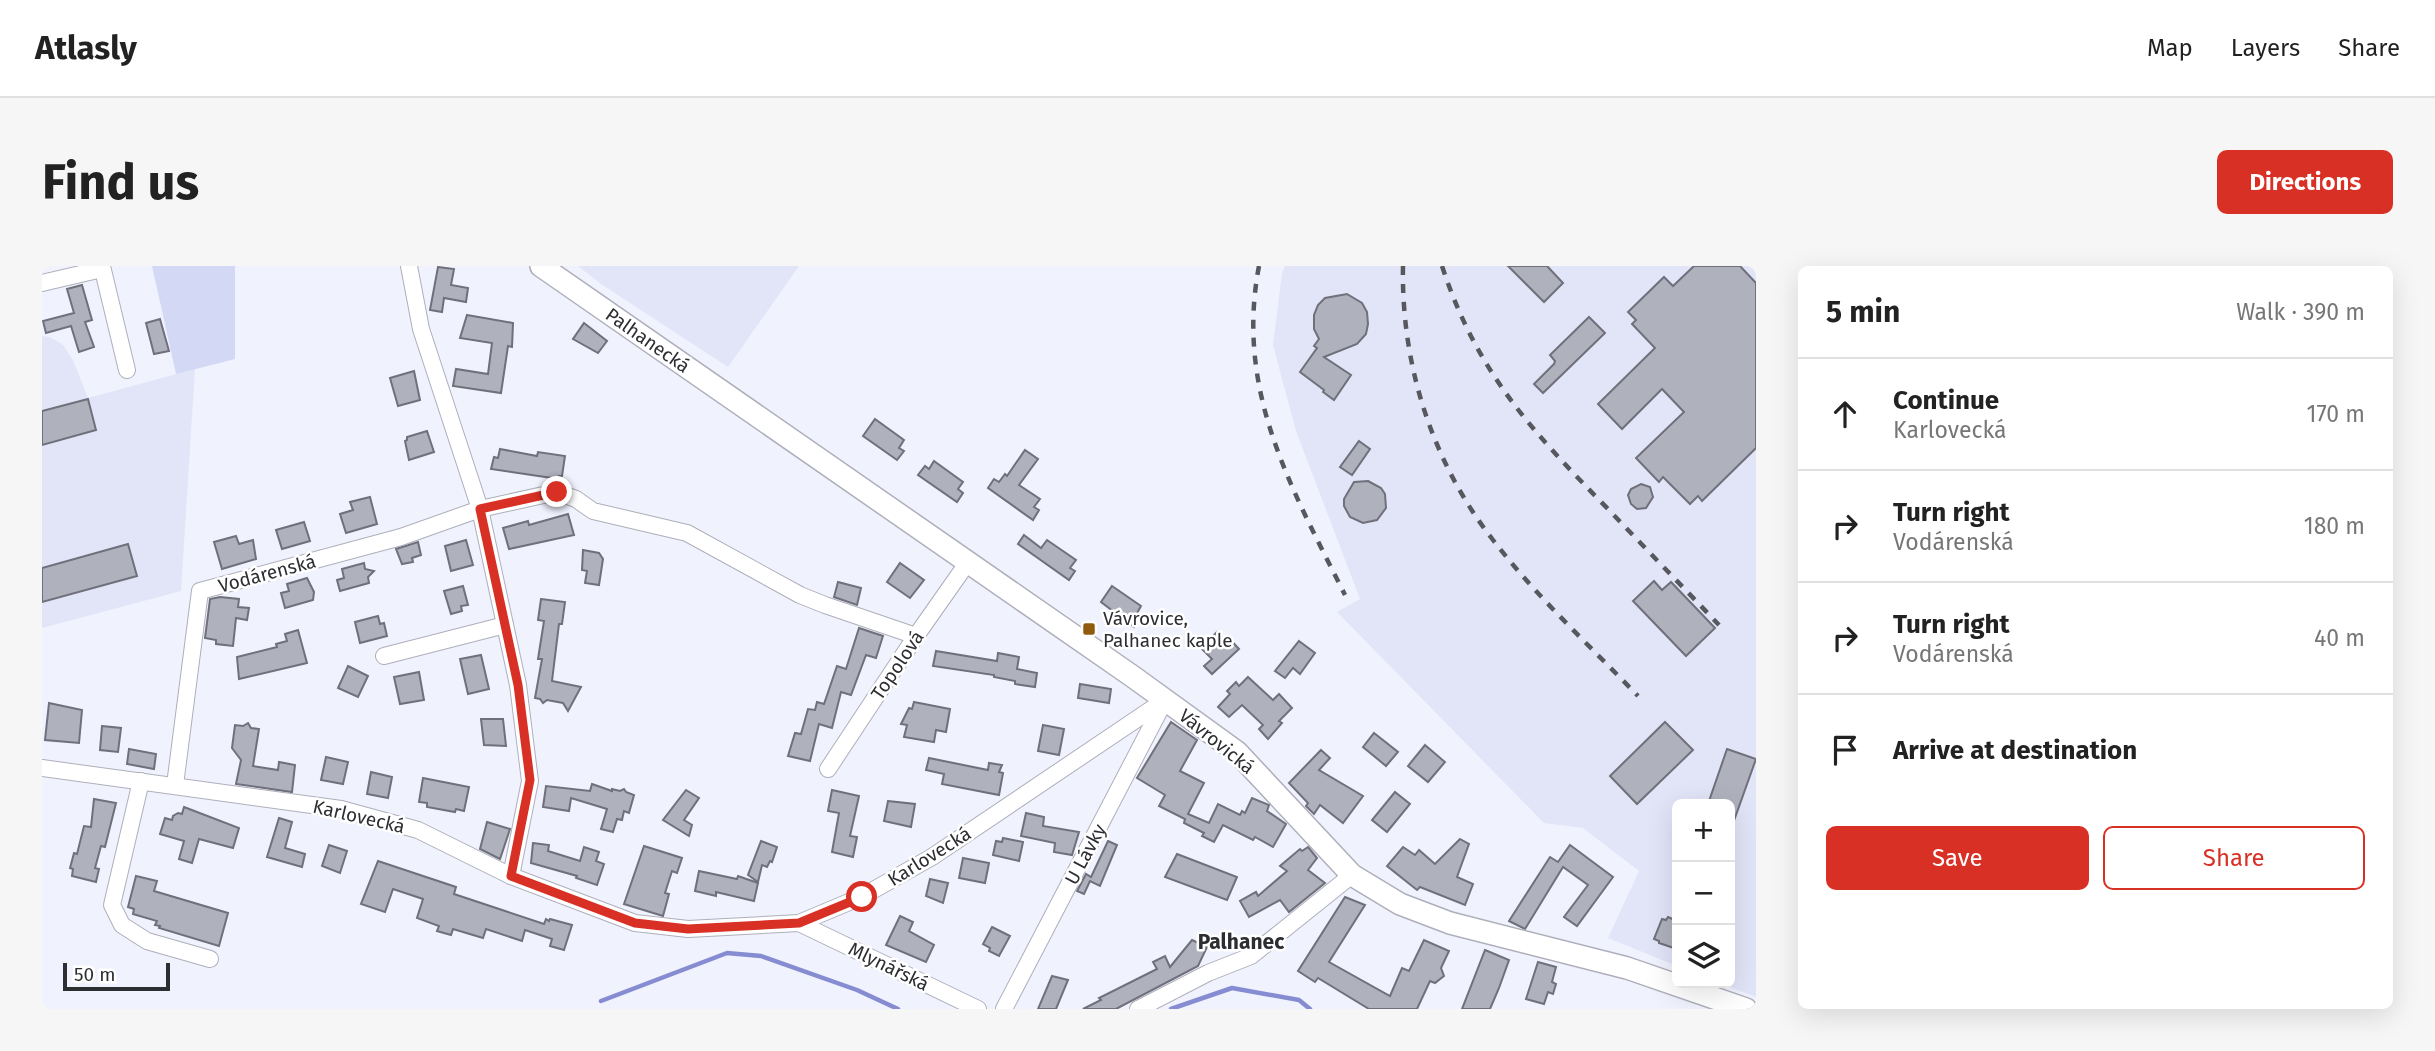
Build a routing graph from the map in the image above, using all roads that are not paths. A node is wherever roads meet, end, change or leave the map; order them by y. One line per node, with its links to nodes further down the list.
1 (409, 266): 7 (street)
2 (541, 266): 6 (street, Palhanecká)
3 (102, 267): 4 (street); 5 (street)
4 (42, 283)
5 (127, 370)
6 (756, 414): 8 (street, Vávrovická)
7 (480, 509): 9 (street); 10 (street, Vodárenská); 16 (street, Vodárenská)
8 (968, 562): 10 (street, Topolová); 12 (street, Vávrovická)
9 (505, 625): 11 (street); 18 (street)
10 (916, 636): 14 (street, Topolová)
11 (384, 656)
12 (1165, 700): 17 (street, Vávrovická); 19 (street, Karlovecká); 22 (street, U Lávky)
13 (42, 768): 15 (street, Karlovecká)
14 (828, 769)
15 (141, 781): 16 (street, Karlovecká); 20 (street)
16 (175, 785): 18 (street, Karlovecká)
17 (1352, 875): 23 (street); 24 (street, Vávrovická)
18 (511, 876): 19 (street, Karlovecká)
19 (799, 923): 21 (street, Mlynářská)
20 (210, 959)
21 (978, 1009)
22 (1004, 1009)
23 (1138, 1009)
24 (1746, 1009)

